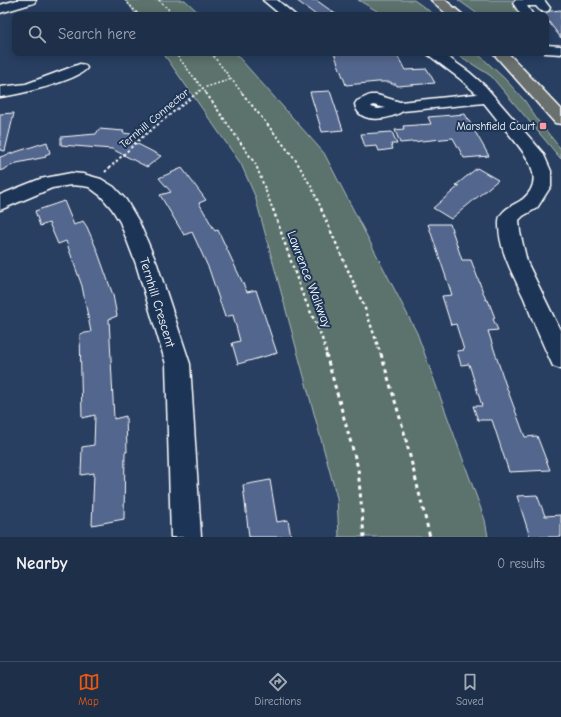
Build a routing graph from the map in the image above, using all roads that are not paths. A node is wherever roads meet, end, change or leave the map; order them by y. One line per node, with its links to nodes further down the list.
1 (30, 0): 4 (street)
2 (269, 0): 6 (street)
3 (437, 0): 7 (main road)
4 (2, 5)
5 (544, 8): 8 (street)
6 (285, 12)
7 (452, 12)
8 (525, 12)
9 (549, 43): 10 (street)
10 (561, 50)
11 (437, 56): 15 (street)
12 (503, 56): 16 (main road)
13 (80, 68): 14 (street)
14 (0, 92)
15 (487, 98): 17 (street); 20 (street)
16 (555, 105): 18 (main road)
17 (399, 107)
18 (561, 119)
19 (0, 203): 21 (street, Ternhill Crescent)
20 (561, 358)
21 (186, 537)

